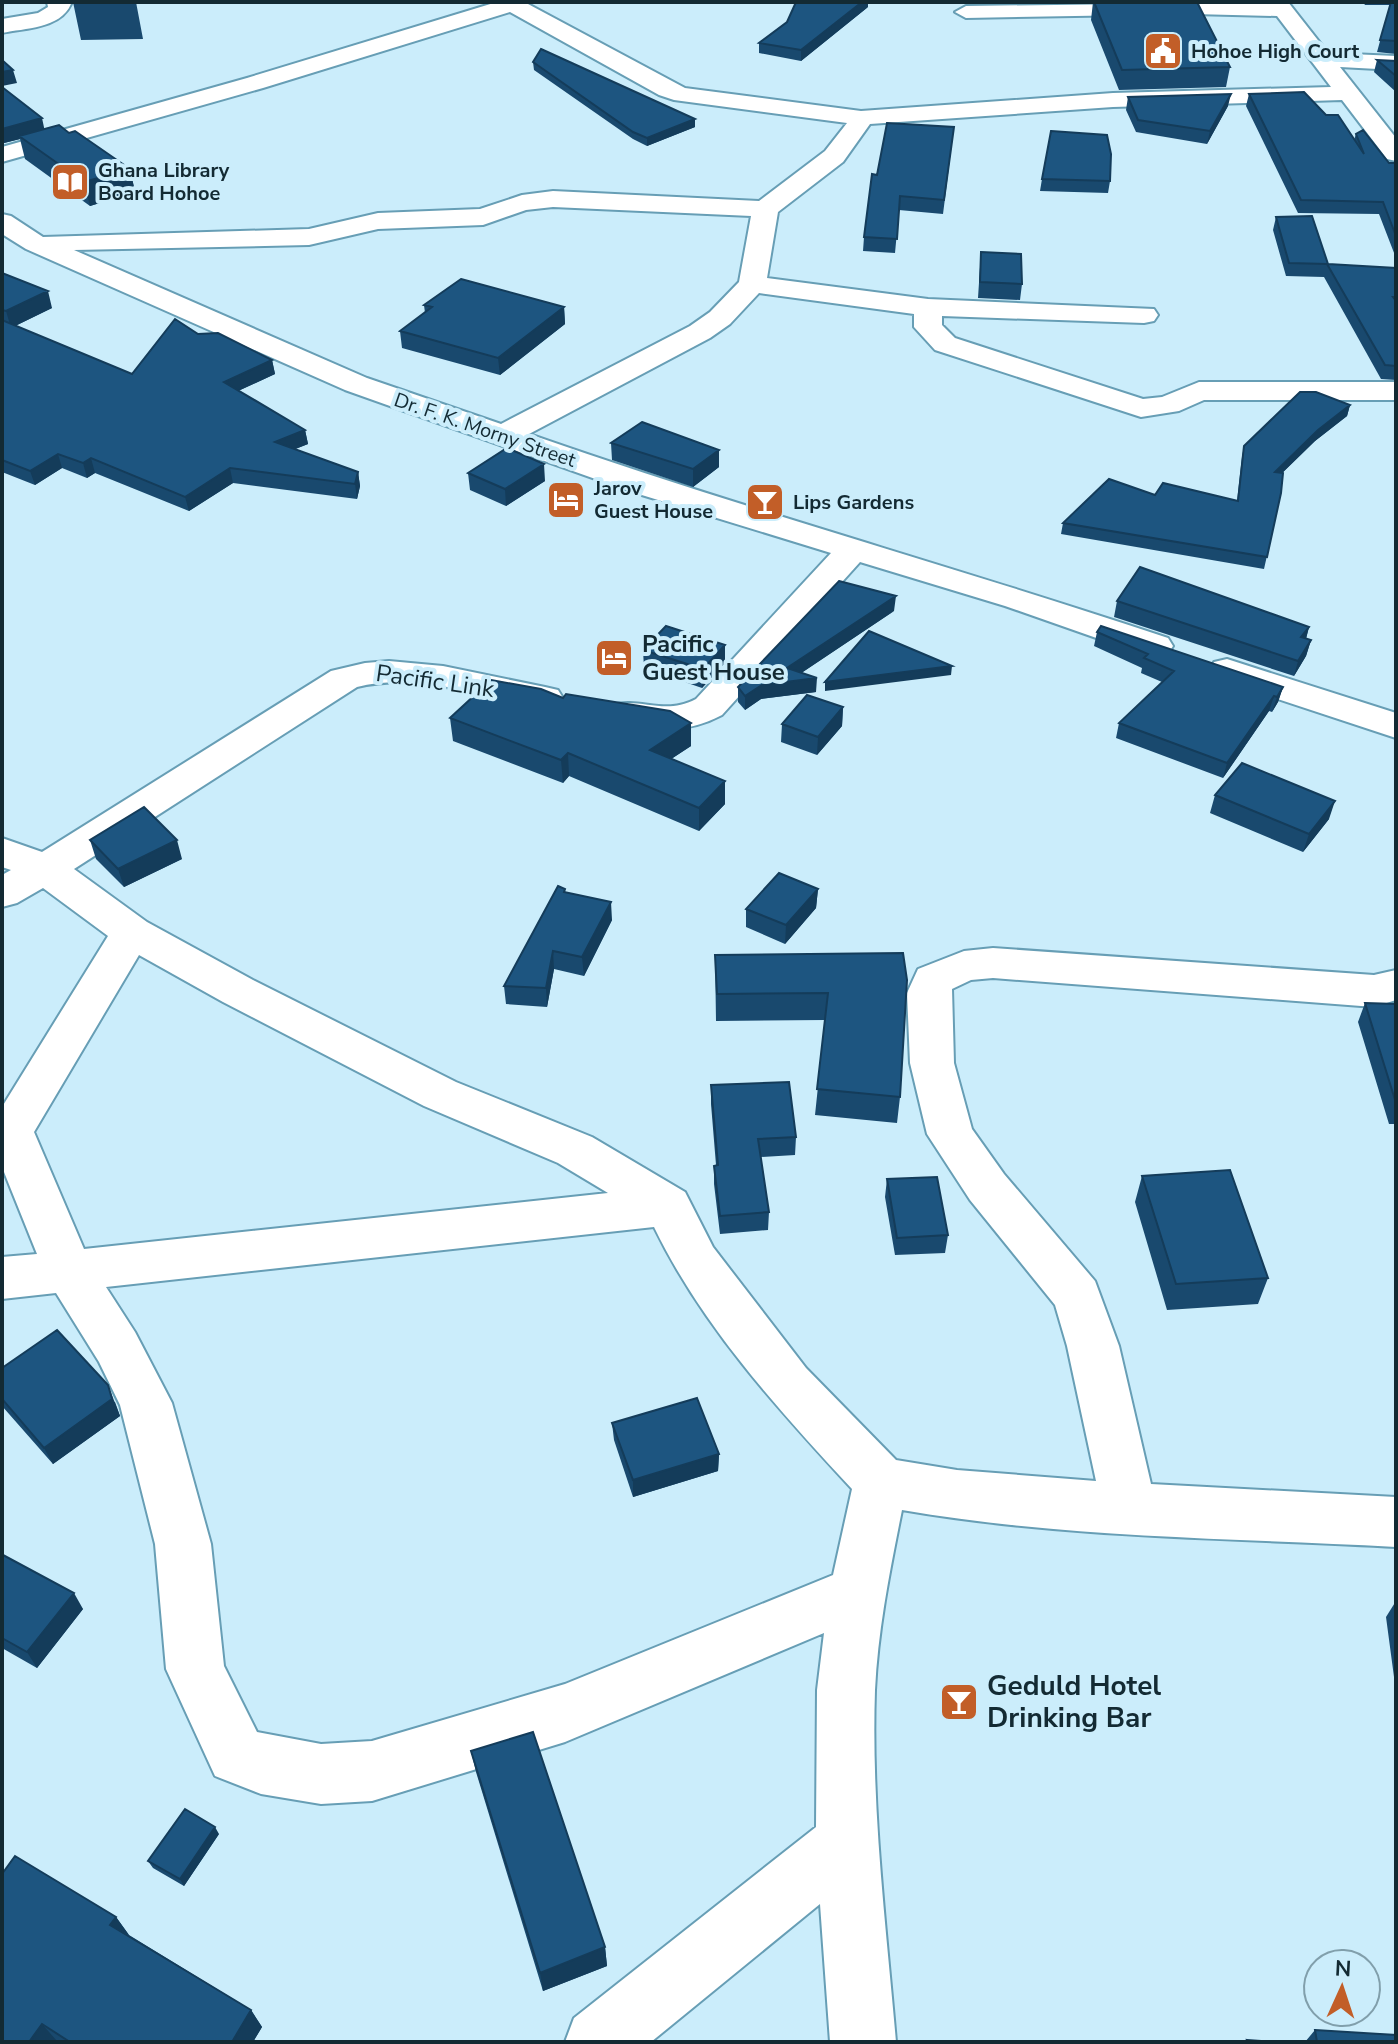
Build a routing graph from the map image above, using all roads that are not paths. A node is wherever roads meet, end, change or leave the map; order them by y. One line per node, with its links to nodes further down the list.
1 (58, 2): 5 (street)
2 (512, 3): 9 (street); 11 (street)
3 (1280, 6): 4 (street); 6 (street)
4 (966, 12)
5 (2, 26)
6 (1321, 59): 7 (street); 8 (street)
7 (1396, 63)
8 (1348, 93): 9 (street); 10 (street)
9 (861, 118): 12 (street)
10 (1396, 154)
11 (2, 155)
12 (765, 209): 14 (street); 16 (street)
13 (2, 222): 14 (street, Dr. F. K. Morny Street)
14 (35, 243): 15 (street); 20 (street, Dr. F. K. Morny Street)
15 (2, 256)
16 (752, 284): 17 (street); 20 (street)
17 (928, 307): 18 (street); 19 (street)
18 (1144, 315)
19 (1396, 391)
20 (502, 436): 21 (street, Dr. F. K. Morny Street)
21 (853, 549): 22 (street, Dr. F. K. Morny Street); 24 (street, Pacific Link)
22 (1396, 726)
23 (2, 851): 24 (street)
24 (45, 869): 25 (street); 26 (street)
25 (2, 893)
26 (132, 932): 28 (street); 29 (street)
27 (1396, 985): 33 (street)
28 (6, 1139): 30 (street)
29 (668, 1206): 30 (street); 32 (street)
30 (69, 1271): 31 (street); 35 (street)
31 (2, 1278)
32 (881, 1482): 33 (street); 35 (street)
33 (1129, 1508): 34 (street)
34 (1396, 1522)
35 (857, 1592): 36 (street)
36 (847, 1842): 37 (street); 38 (street)
37 (598, 2042)
38 (863, 2042)

